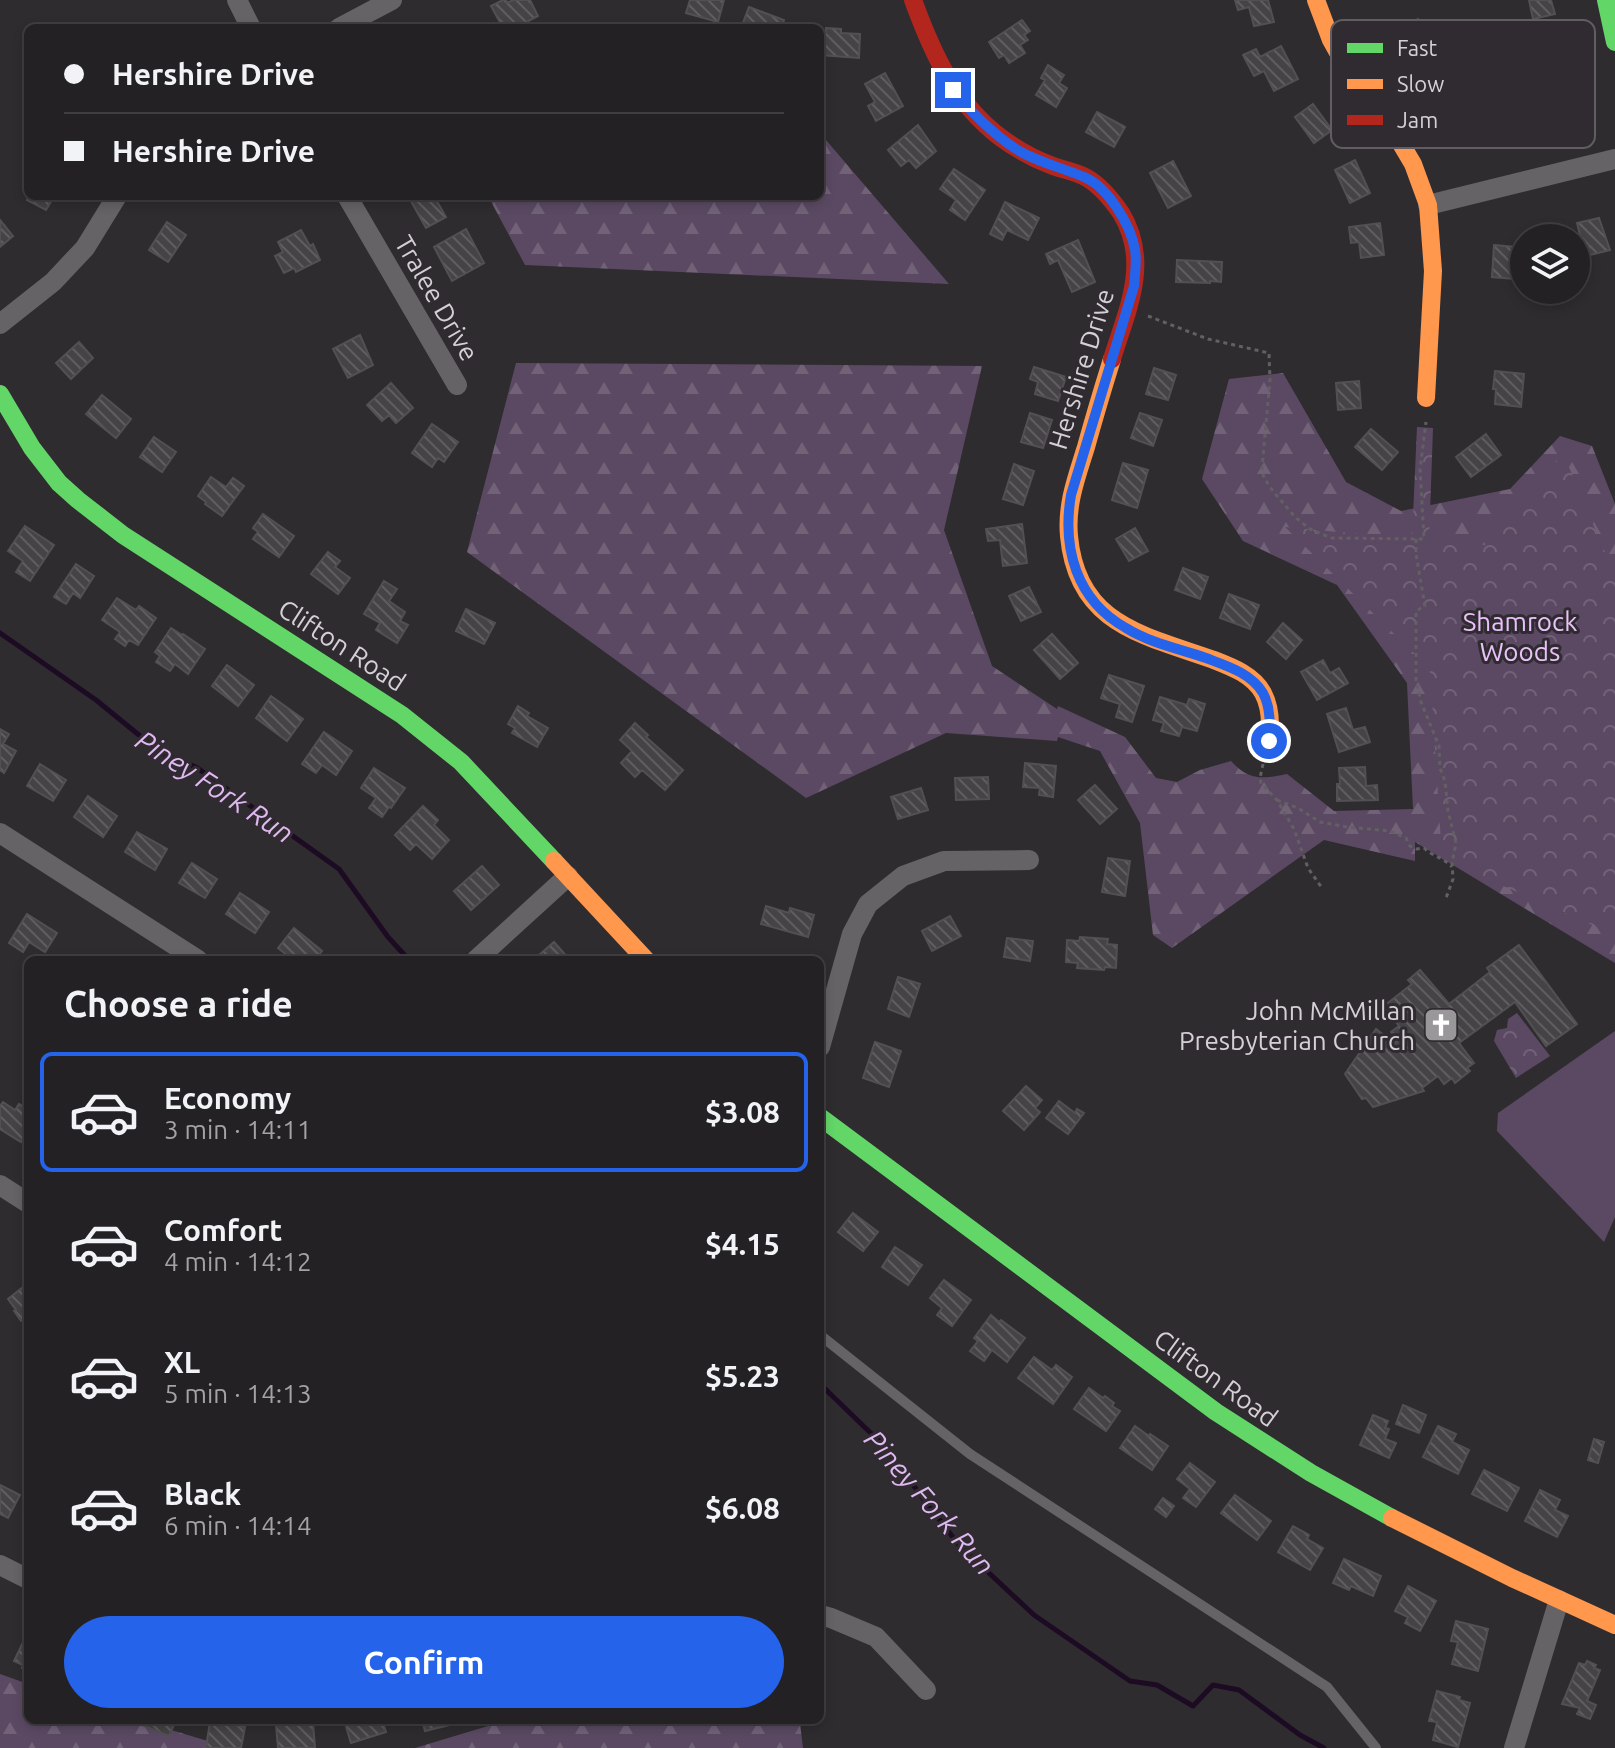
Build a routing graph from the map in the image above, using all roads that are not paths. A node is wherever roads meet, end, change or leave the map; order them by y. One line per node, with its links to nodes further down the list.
1 (237, 0): 6 (street)
2 (392, 0): 7 (street)
3 (913, 0): 19 (main road, Hershire Drive)
4 (1316, 0): 8 (main road)
5 (1606, 0): 9 (main road)
6 (249, 24)
7 (347, 24)
8 (1331, 40)
9 (1615, 42)
10 (1403, 148): 14 (main road)
11 (1615, 159): 14 (street)
12 (115, 200): 15 (street)
13 (349, 200): 16 (street, Tralee Drive)
14 (1428, 205): 18 (main road)
15 (0, 324)
16 (457, 385)
17 (0, 394): 22 (main road, Clifton Road)
18 (1426, 398)
19 (1269, 741)
20 (0, 833): 23 (street)
21 (1029, 860): 26 (street)
22 (568, 876): 24 (street); 25 (main road, Clifton Road)
23 (192, 956)
24 (480, 956)
25 (642, 956)
26 (824, 1033)
27 (824, 1120): 33 (main road, Clifton Road)
28 (0, 1185): 29 (street)
29 (24, 1200)
30 (824, 1338): 37 (lane)
31 (0, 1565): 32 (street)
32 (24, 1577)
33 (1559, 1600): 35 (main road, Clifton Road); 38 (street)
34 (824, 1616): 36 (street)
35 (1615, 1625)
36 (926, 1690)
37 (1376, 1748)
38 (1514, 1748)

